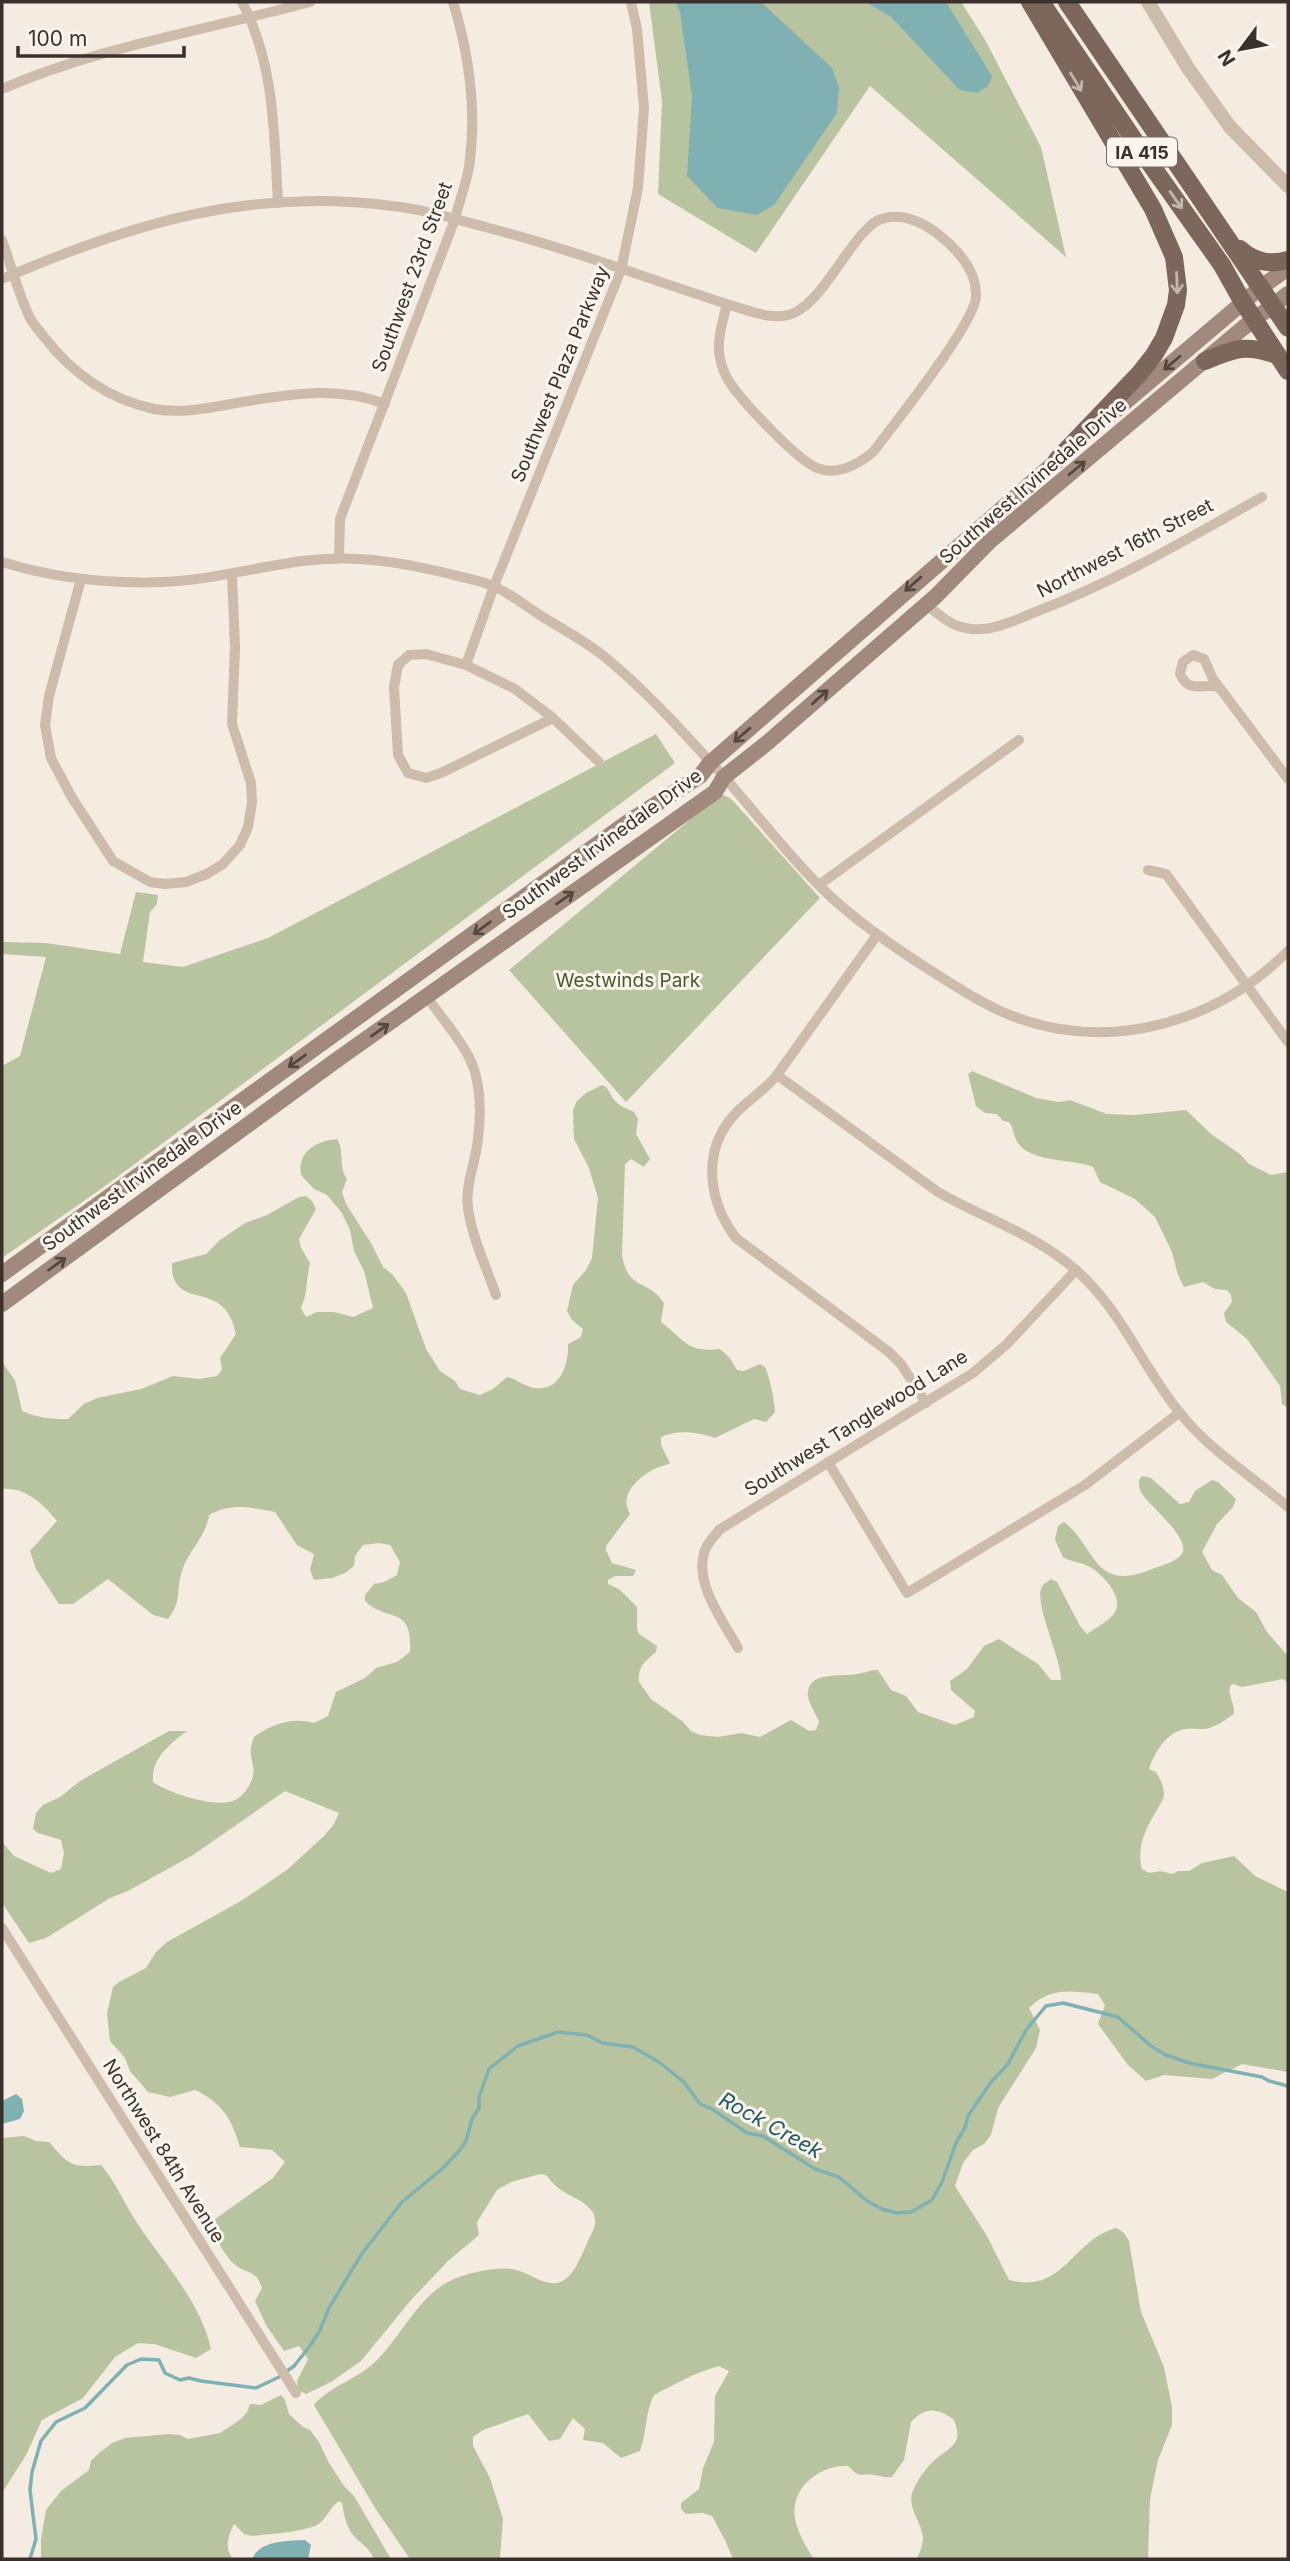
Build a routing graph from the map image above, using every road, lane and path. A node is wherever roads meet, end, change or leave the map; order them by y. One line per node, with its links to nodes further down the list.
1 (242, 2): 9 (street)
2 (310, 2): 9 (street)
3 (453, 2): 13 (street, Southwest 23rd Street)
4 (631, 2): 18 (street, Southwest Plaza Parkway)
5 (1030, 2): 32 (main road, one-way to 32)
6 (1041, 2): 23 (main road, IA 415, one-way to 23)
7 (1068, 2): 14 (main road, IA 415)
8 (1148, 2): 11 (street)
9 (250, 18): 10 (street); 12 (street)
10 (2, 89)
11 (1288, 187)
12 (278, 203): 13 (street); 19 (street)
13 (455, 219): 18 (street); 31 (street, Southwest 23rd Street)
14 (1224, 232): 16 (main road); 21 (main road, IA 415)
15 (2, 240): 19 (street)
16 (1288, 260)
17 (1288, 268): 21 (main road, Southwest Irvinedale Drive)
18 (621, 270): 24 (street); 38 (street, Southwest Plaza Parkway)
19 (15, 273): 20 (street); 31 (street)
20 (2, 279)
21 (1260, 288): 23 (main road, Southwest Irvinedale Drive); 25 (main road, IA 415)
22 (1288, 294): 25 (main road, Southwest Irvinedale Drive)
23 (1243, 303): 26 (main road, IA 415); 32 (main road, Southwest Irvinedale Drive, one-way to 32)
24 (727, 304): 24 (street)
25 (1273, 305): 26 (main road, Southwest Irvinedale Drive); 27 (main road, IA 415)
26 (1254, 320): 28 (main road, IA 415); 29 (main road, Southwest Irvinedale Drive)
27 (1288, 328)
28 (1277, 355): 29 (main road); 30 (main road, IA 415)
29 (1205, 361): 39 (main road, Southwest Irvinedale Drive, one-way to 29)
30 (1288, 371)
31 (386, 404): 34 (street, Southwest 23rd Street)
32 (1057, 460): 45 (main road, Southwest Irvinedale Drive, one-way to 45)
33 (1262, 497): 39 (street, Northwest 16th Street)
34 (339, 558): 36 (street); 38 (street)
35 (2, 562): 37 (street)
36 (232, 575): 37 (street); 37 (street)
37 (81, 579)
38 (494, 586): 40 (street, Southwest Plaza Parkway); 45 (street)
39 (926, 604): 46 (main road, Southwest Irvinedale Drive, one-way to 39)
40 (466, 665): 42 (street); 42 (street)
41 (1218, 687): 47 (street)
42 (553, 718): 44 (street)
43 (1019, 740): 49 (street)
44 (599, 762)
45 (710, 763): 46 (street); 56 (main road, Southwest Irvinedale Drive, one-way to 56)
46 (724, 777): 49 (street); 53 (main road, Southwest Irvinedale Drive, one-way to 46)
47 (1288, 779)
48 (1148, 870): 52 (street)
49 (819, 885): 50 (street)
50 (877, 935): 52 (street); 55 (street)
51 (1288, 951): 52 (street)
52 (1249, 986): 54 (street)
53 (427, 997): 57 (main road, Southwest Irvinedale Drive, one-way to 53); 60 (street)
54 (1288, 1042)
55 (777, 1075): 58 (street); 62 (street)
56 (225, 1113): 57 (main road); 59 (main road, Southwest Irvinedale Drive)
57 (239, 1132): 61 (main road, Southwest Irvinedale Drive, one-way to 57)
58 (1076, 1270): 62 (street, Southwest Tanglewood Lane); 63 (street)
59 (2, 1274)
60 (496, 1295)
61 (2, 1304)
62 (926, 1403): 64 (street, Southwest Tanglewood Lane)
63 (1179, 1413): 64 (street); 65 (street)
64 (828, 1462): 66 (street, Southwest Tanglewood Lane)
65 (1288, 1507)
66 (738, 1648)
67 (2, 1928): 68 (street, Northwest 84th Avenue)
68 (293, 2389)

